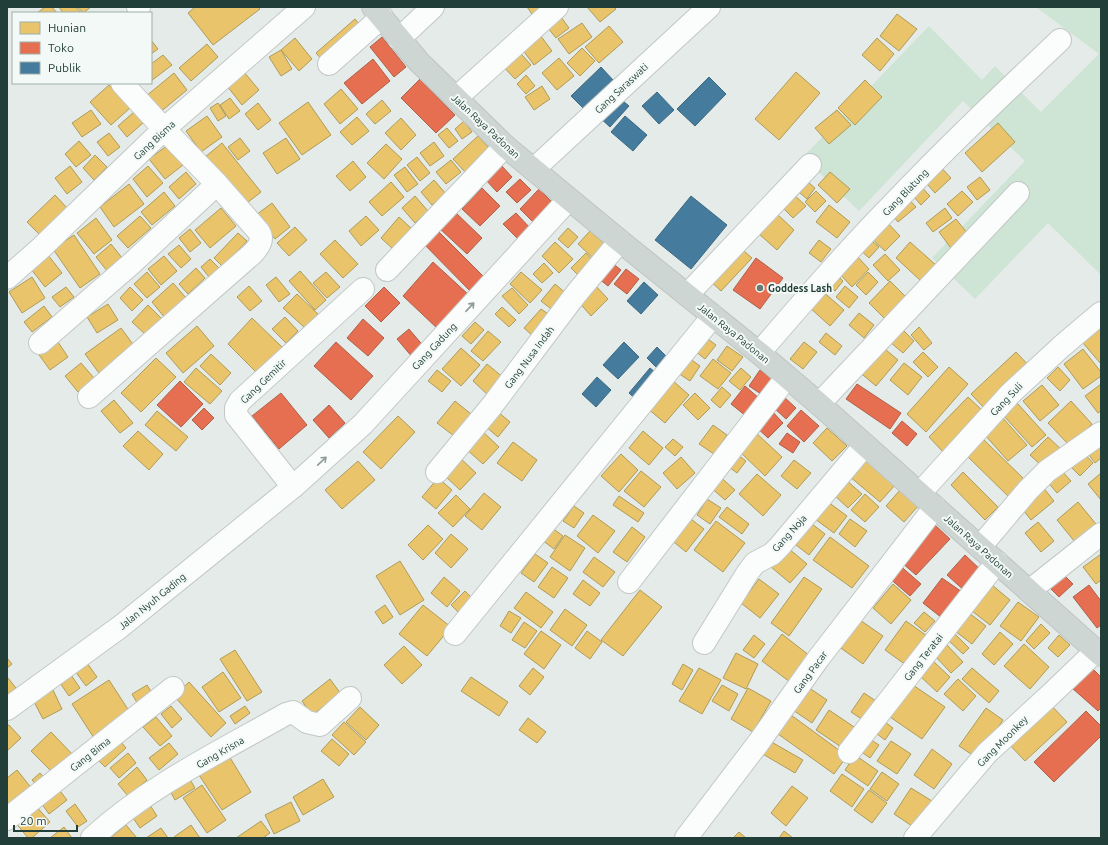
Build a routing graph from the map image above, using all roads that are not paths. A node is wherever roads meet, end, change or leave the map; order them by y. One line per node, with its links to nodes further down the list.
1 (304, 7): 11 (street, Gang Bisma)
2 (433, 7): 6 (street)
3 (557, 7): 10 (street)
4 (708, 7): 14 (street, Gang Saraswati)
5 (378, 12): 6 (main road, Jalan Raya Padonan); 8 (street)
6 (399, 39): 10 (main road, Jalan Raya Padonan)
7 (1060, 40): 26 (street, Gang Blatung)
8 (329, 64)
9 (123, 84): 11 (street)
10 (456, 98): 12 (main road, Jalan Raya Padonan)
11 (164, 130): 15 (street); 20 (street, Gang Bisma)
12 (505, 146): 14 (main road, Jalan Raya Padonan); 19 (street)
13 (810, 165): 22 (street)
14 (534, 169): 17 (main road, Jalan Raya Padonan)
15 (218, 184): 25 (street); 28 (street)
16 (1018, 192): 29 (street)
17 (569, 199): 18 (main road, Jalan Raya Padonan); 33 (street, Gang Gadung, one-way to 17)
18 (620, 241): 22 (main road, Jalan Raya Padonan); 32 (street, Gang Nusa Indah)
19 (387, 270)
20 (7, 278)
21 (363, 289): 33 (street, Gang Gemitir)
22 (687, 295): 24 (main road, Jalan Raya Padonan)
23 (1101, 314): 34 (street, Gang Suli)
24 (713, 316): 26 (main road, Jalan Raya Padonan); 40 (street)
25 (40, 343)
26 (759, 353): 27 (main road, Jalan Raya Padonan)
27 (787, 376): 29 (main road, Jalan Raya Padonan); 38 (street)
28 (89, 397)
29 (819, 404): 31 (main road, Jalan Raya Padonan)
30 (1101, 433): 36 (street)
31 (865, 445): 34 (main road, Jalan Raya Padonan); 41 (street, Gang Noja)
32 (437, 472)
33 (293, 487): 45 (street, Jalan Nyuh Gading)
34 (928, 500): 36 (main road, Jalan Raya Padonan); 49 (street, Gang Pacar)
35 (1101, 534): 39 (street)
36 (980, 547): 37 (main road, Jalan Raya Padonan)
37 (997, 562): 39 (main road, Jalan Raya Padonan); 46 (street, Gang Teratai)
38 (629, 582)
39 (1029, 591): 42 (main road, Jalan Raya Padonan)
40 (454, 634)
41 (704, 643)
42 (1099, 653): 50 (street, Gang Moonkey)
43 (173, 688): 47 (street, Gang Bima)
44 (350, 698): 48 (street, Gang Krisna)
45 (7, 709)
46 (849, 752)
47 (7, 819)
48 (92, 838)
49 (686, 838)
50 (915, 838)

